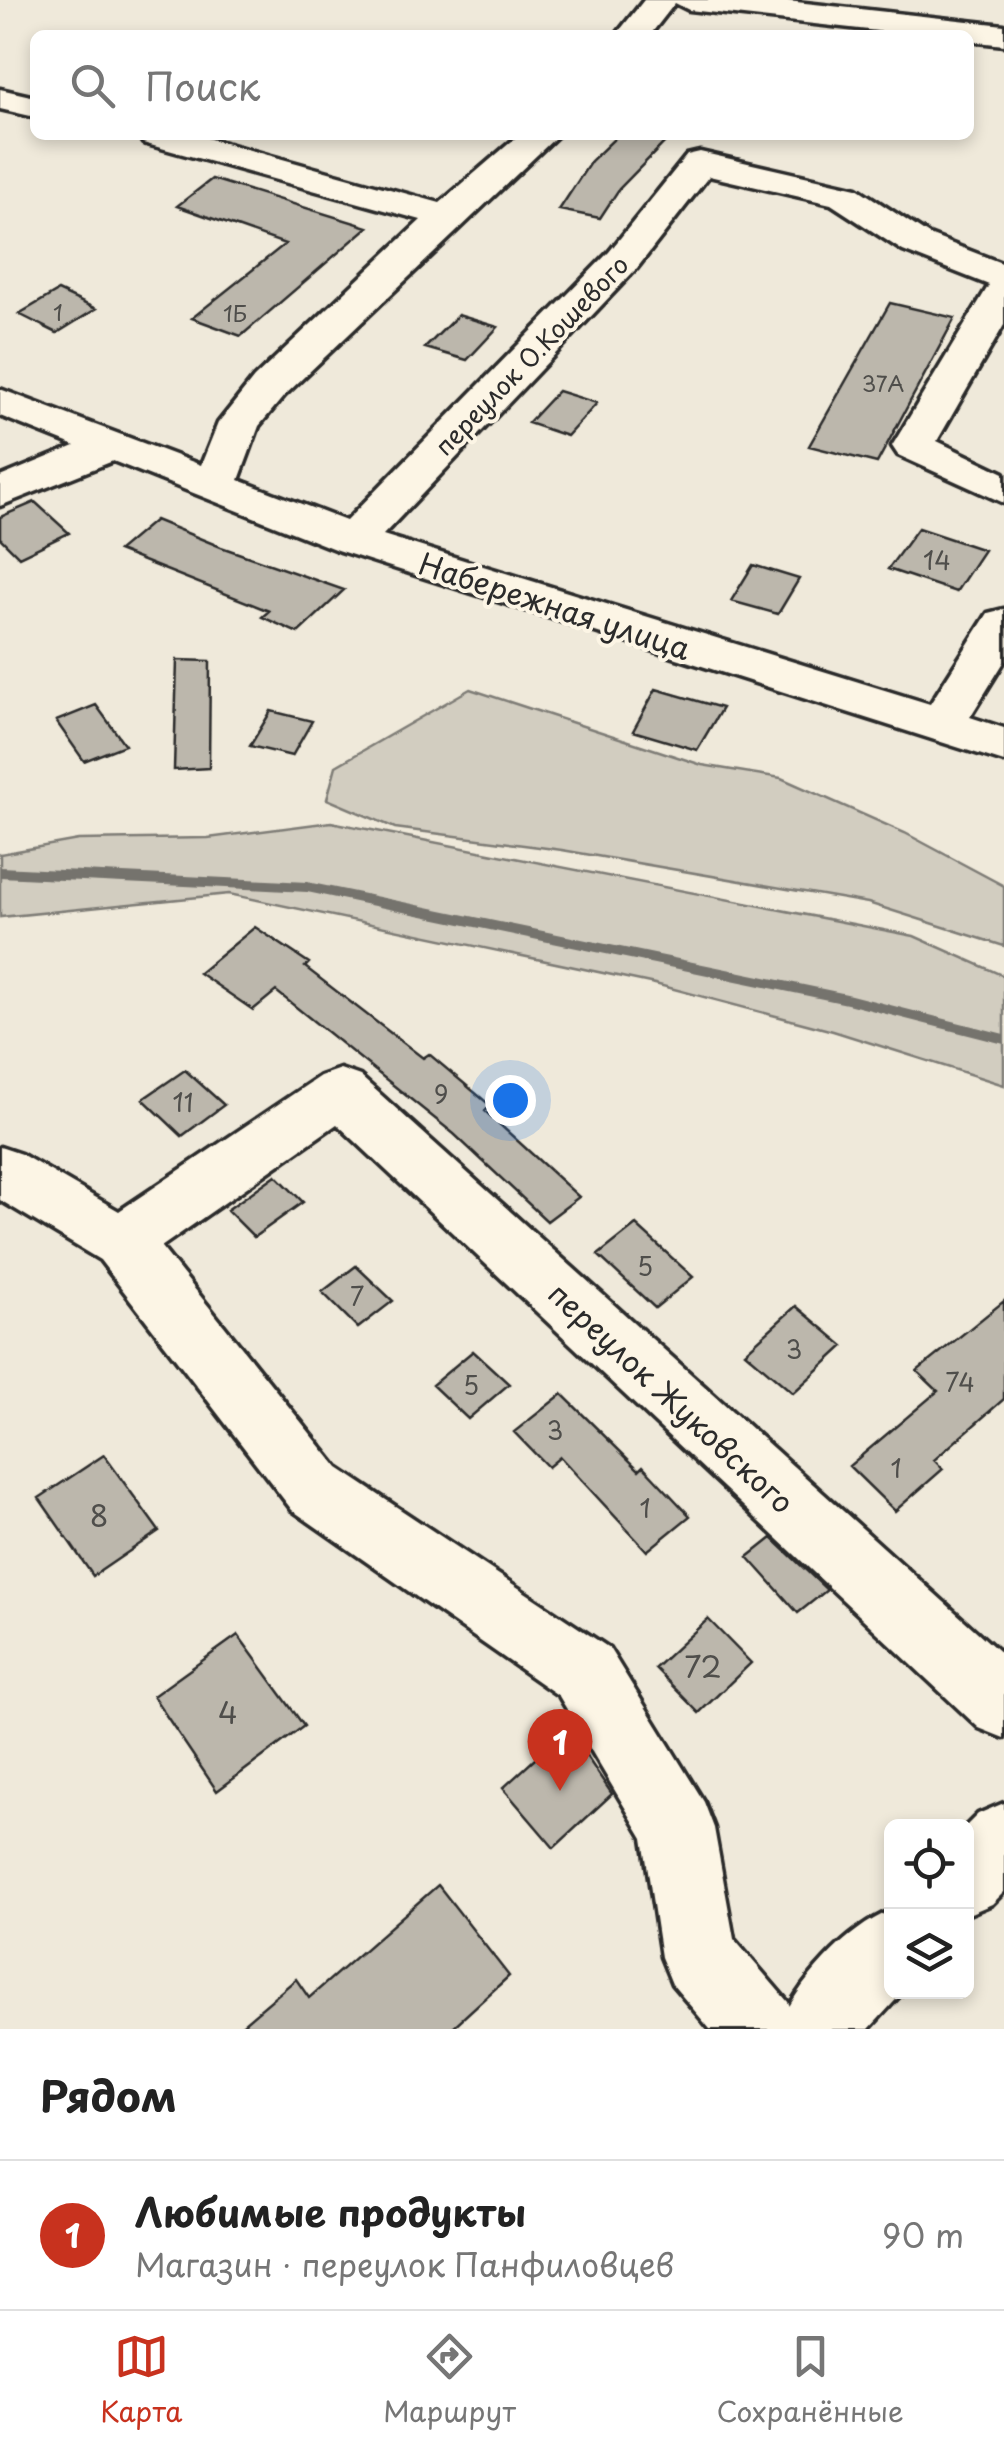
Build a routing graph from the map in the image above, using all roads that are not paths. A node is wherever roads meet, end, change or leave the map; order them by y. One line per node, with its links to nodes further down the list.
1 (662, 0): 3 (street)
2 (690, 0): 4 (street)
3 (637, 30)
4 (959, 30)
5 (974, 32): 6 (street)
6 (1004, 35)
7 (0, 99): 8 (street)
8 (30, 106)
9 (174, 140): 11 (street)
10 (534, 140): 11 (street)
11 (447, 216): 16 (street)
12 (1004, 278): 19 (street, переулок О.Кошевого)
13 (1004, 291): 17 (street)
14 (0, 401): 15 (street, Набережная улица)
15 (113, 444): 16 (street, Набережная улица); 18 (street)
16 (216, 483): 19 (street, Набережная улица)
17 (1004, 490)
18 (0, 493)
19 (353, 540): 21 (street, Набережная улица)
20 (1004, 624): 21 (street)
21 (940, 727): 22 (street, Набережная улица)
22 (1004, 745)
23 (0, 1172): 24 (street)
24 (120, 1242): 25 (street, переулок Жуковского); 27 (street)
25 (1004, 1702)
26 (884, 1957): 28 (street)
27 (761, 2029)
28 (818, 2029)

